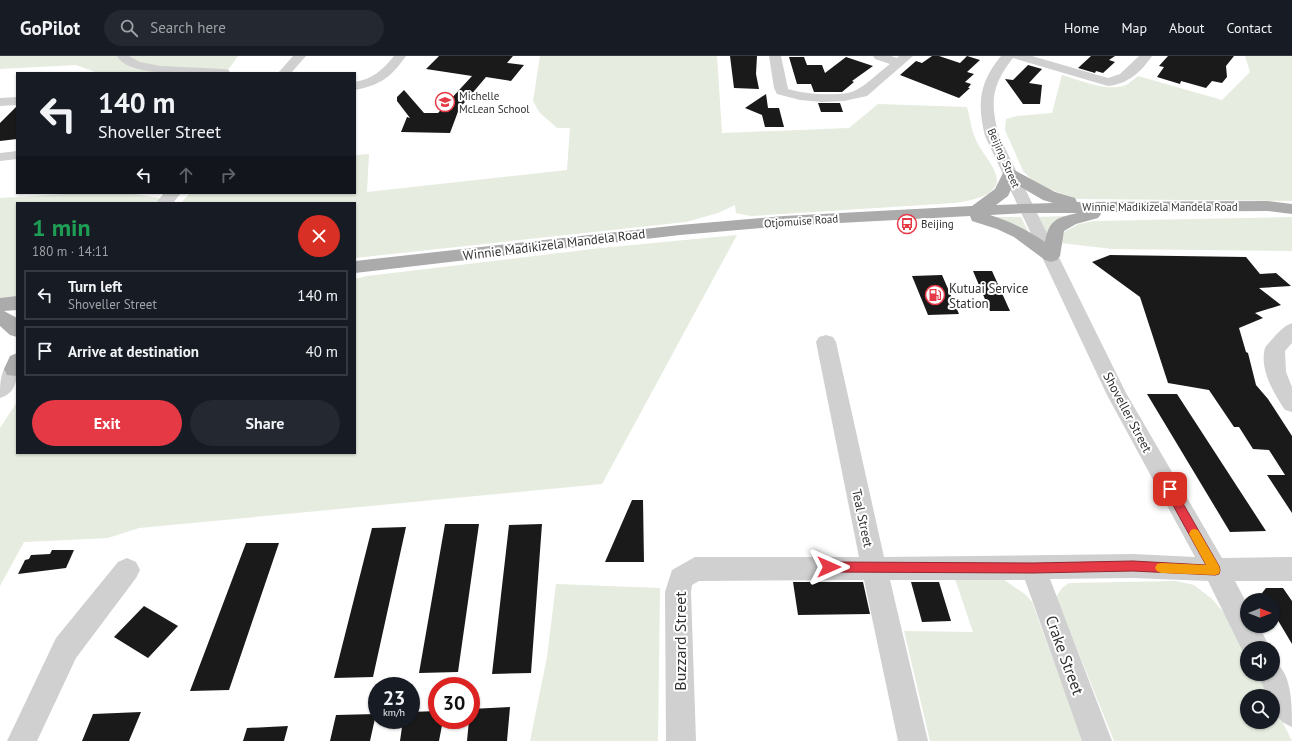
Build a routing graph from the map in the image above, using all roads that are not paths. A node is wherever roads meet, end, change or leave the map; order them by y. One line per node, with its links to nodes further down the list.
1 (123, 56): 10 (street)
2 (300, 56): 11 (street)
3 (400, 56): 12 (street)
4 (776, 56): 9 (street)
5 (878, 56): 9 (street)
6 (1008, 56): 17 (street, Beijing Street)
7 (1018, 56): 8 (street)
8 (1146, 56)
9 (903, 59)
10 (210, 72)
11 (285, 72)
12 (356, 86)
13 (16, 101): 14 (street)
14 (0, 102)
15 (16, 155): 16 (street)
16 (0, 156)
17 (1010, 174): 21 (street, Beijing Street); 22 (main road); 23 (main road)
18 (172, 194): 19 (street)
19 (165, 202)
20 (1292, 209): 22 (main road, Winnie Madikizela Mandela Road)
21 (1028, 211): 22 (main road, Winnie Madikizela Mandela Road); 23 (main road, Otjomuise Road); 25 (street, Shoveller Street)
22 (1097, 211): 25 (main road)
23 (977, 214): 24 (main road, Otjomuise Road); 25 (main road)
24 (754, 224): 26 (main road, Winnie Madikizela Mandela Road)
25 (1050, 256): 38 (street, Shoveller Street)
26 (356, 267)
27 (8, 308): 28 (main road)
28 (16, 329)
29 (1292, 330): 33 (street)
30 (826, 342): 34 (street, Teal Street)
31 (16, 365): 32 (street)
32 (0, 390)
33 (1292, 404)
34 (874, 567): 35 (street, Buzzard Street); 43 (street, Buzzard Street); 44 (street, Teal Street)
35 (1033, 568): 38 (street, Buzzard Street); 45 (street, Crake Street)
36 (1292, 569): 38 (street, Buzzard Street)
37 (127, 570): 42 (street)
38 (1215, 570): 39 (street, Shoveller Street)
39 (1252, 641)
40 (1275, 681): 41 (street)
41 (1292, 713)
42 (22, 741)
43 (681, 741)
44 (913, 741)
45 (1097, 741)

